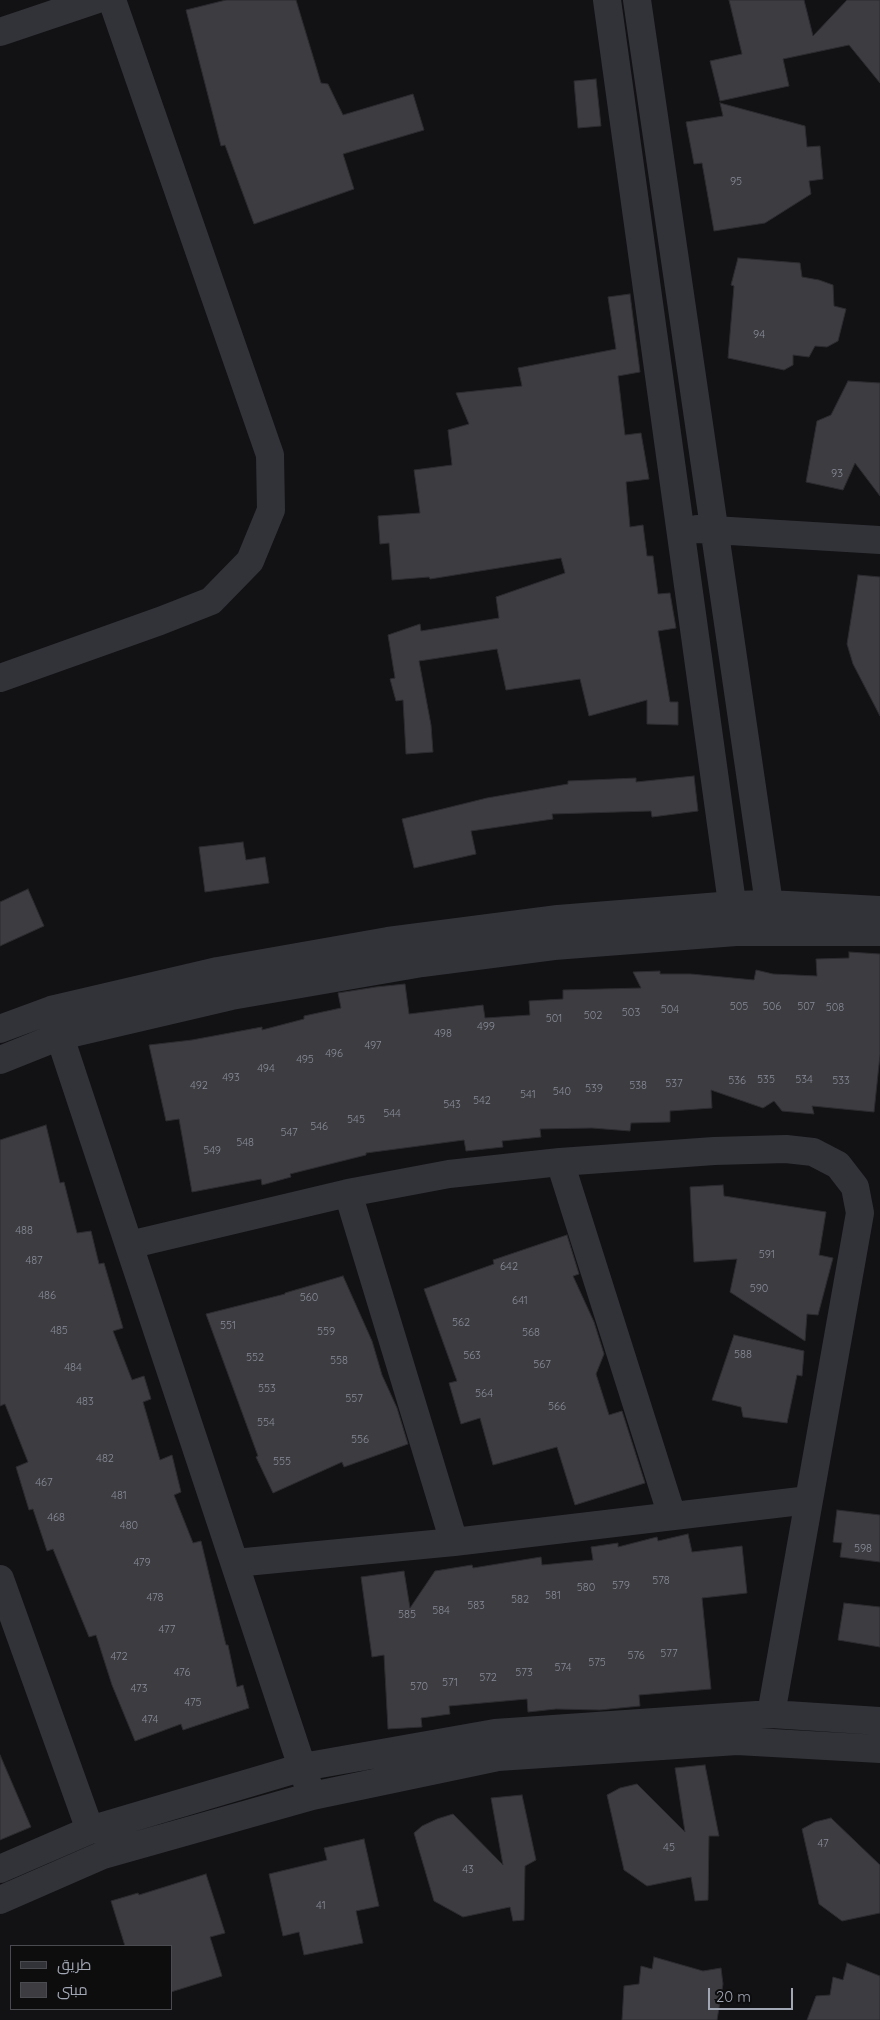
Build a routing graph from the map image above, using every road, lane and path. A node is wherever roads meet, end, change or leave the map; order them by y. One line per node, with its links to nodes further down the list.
1 (95, 0): 5 (street)
2 (112, 0): 9 (street)
3 (607, 0): 6 (street)
4 (637, 0): 7 (street)
5 (0, 32)
6 (680, 528): 7 (street); 11 (street)
7 (715, 530): 8 (street); 10 (street)
8 (880, 540)
9 (0, 678)
10 (769, 904): 11 (street); 12 (street); 13 (street)
11 (733, 905): 14 (street); 16 (street)
12 (880, 910)
13 (773, 931): 14 (street); 15 (street)
14 (736, 932): 18 (street)
15 (880, 932)
16 (51, 1010): 17 (street); 18 (street)
17 (0, 1029)
18 (60, 1036): 19 (street); 22 (street)
19 (0, 1060)
20 (560, 1162): 21 (street); 23 (street); 24 (street)
21 (348, 1193): 22 (street); 25 (street)
22 (129, 1245): 26 (street)
23 (809, 1500): 24 (street); 29 (street)
24 (672, 1516): 25 (street)
25 (454, 1542): 26 (street)
26 (235, 1563): 32 (street)
27 (0, 1579): 28 (street)
28 (6, 1613): 34 (street)
29 (771, 1714): 30 (street); 32 (street)
30 (880, 1721)
31 (880, 1749): 33 (street)
32 (303, 1767): 33 (street); 34 (street)
33 (312, 1796): 36 (street)
34 (90, 1830): 35 (street)
35 (0, 1869)
36 (0, 1900)

